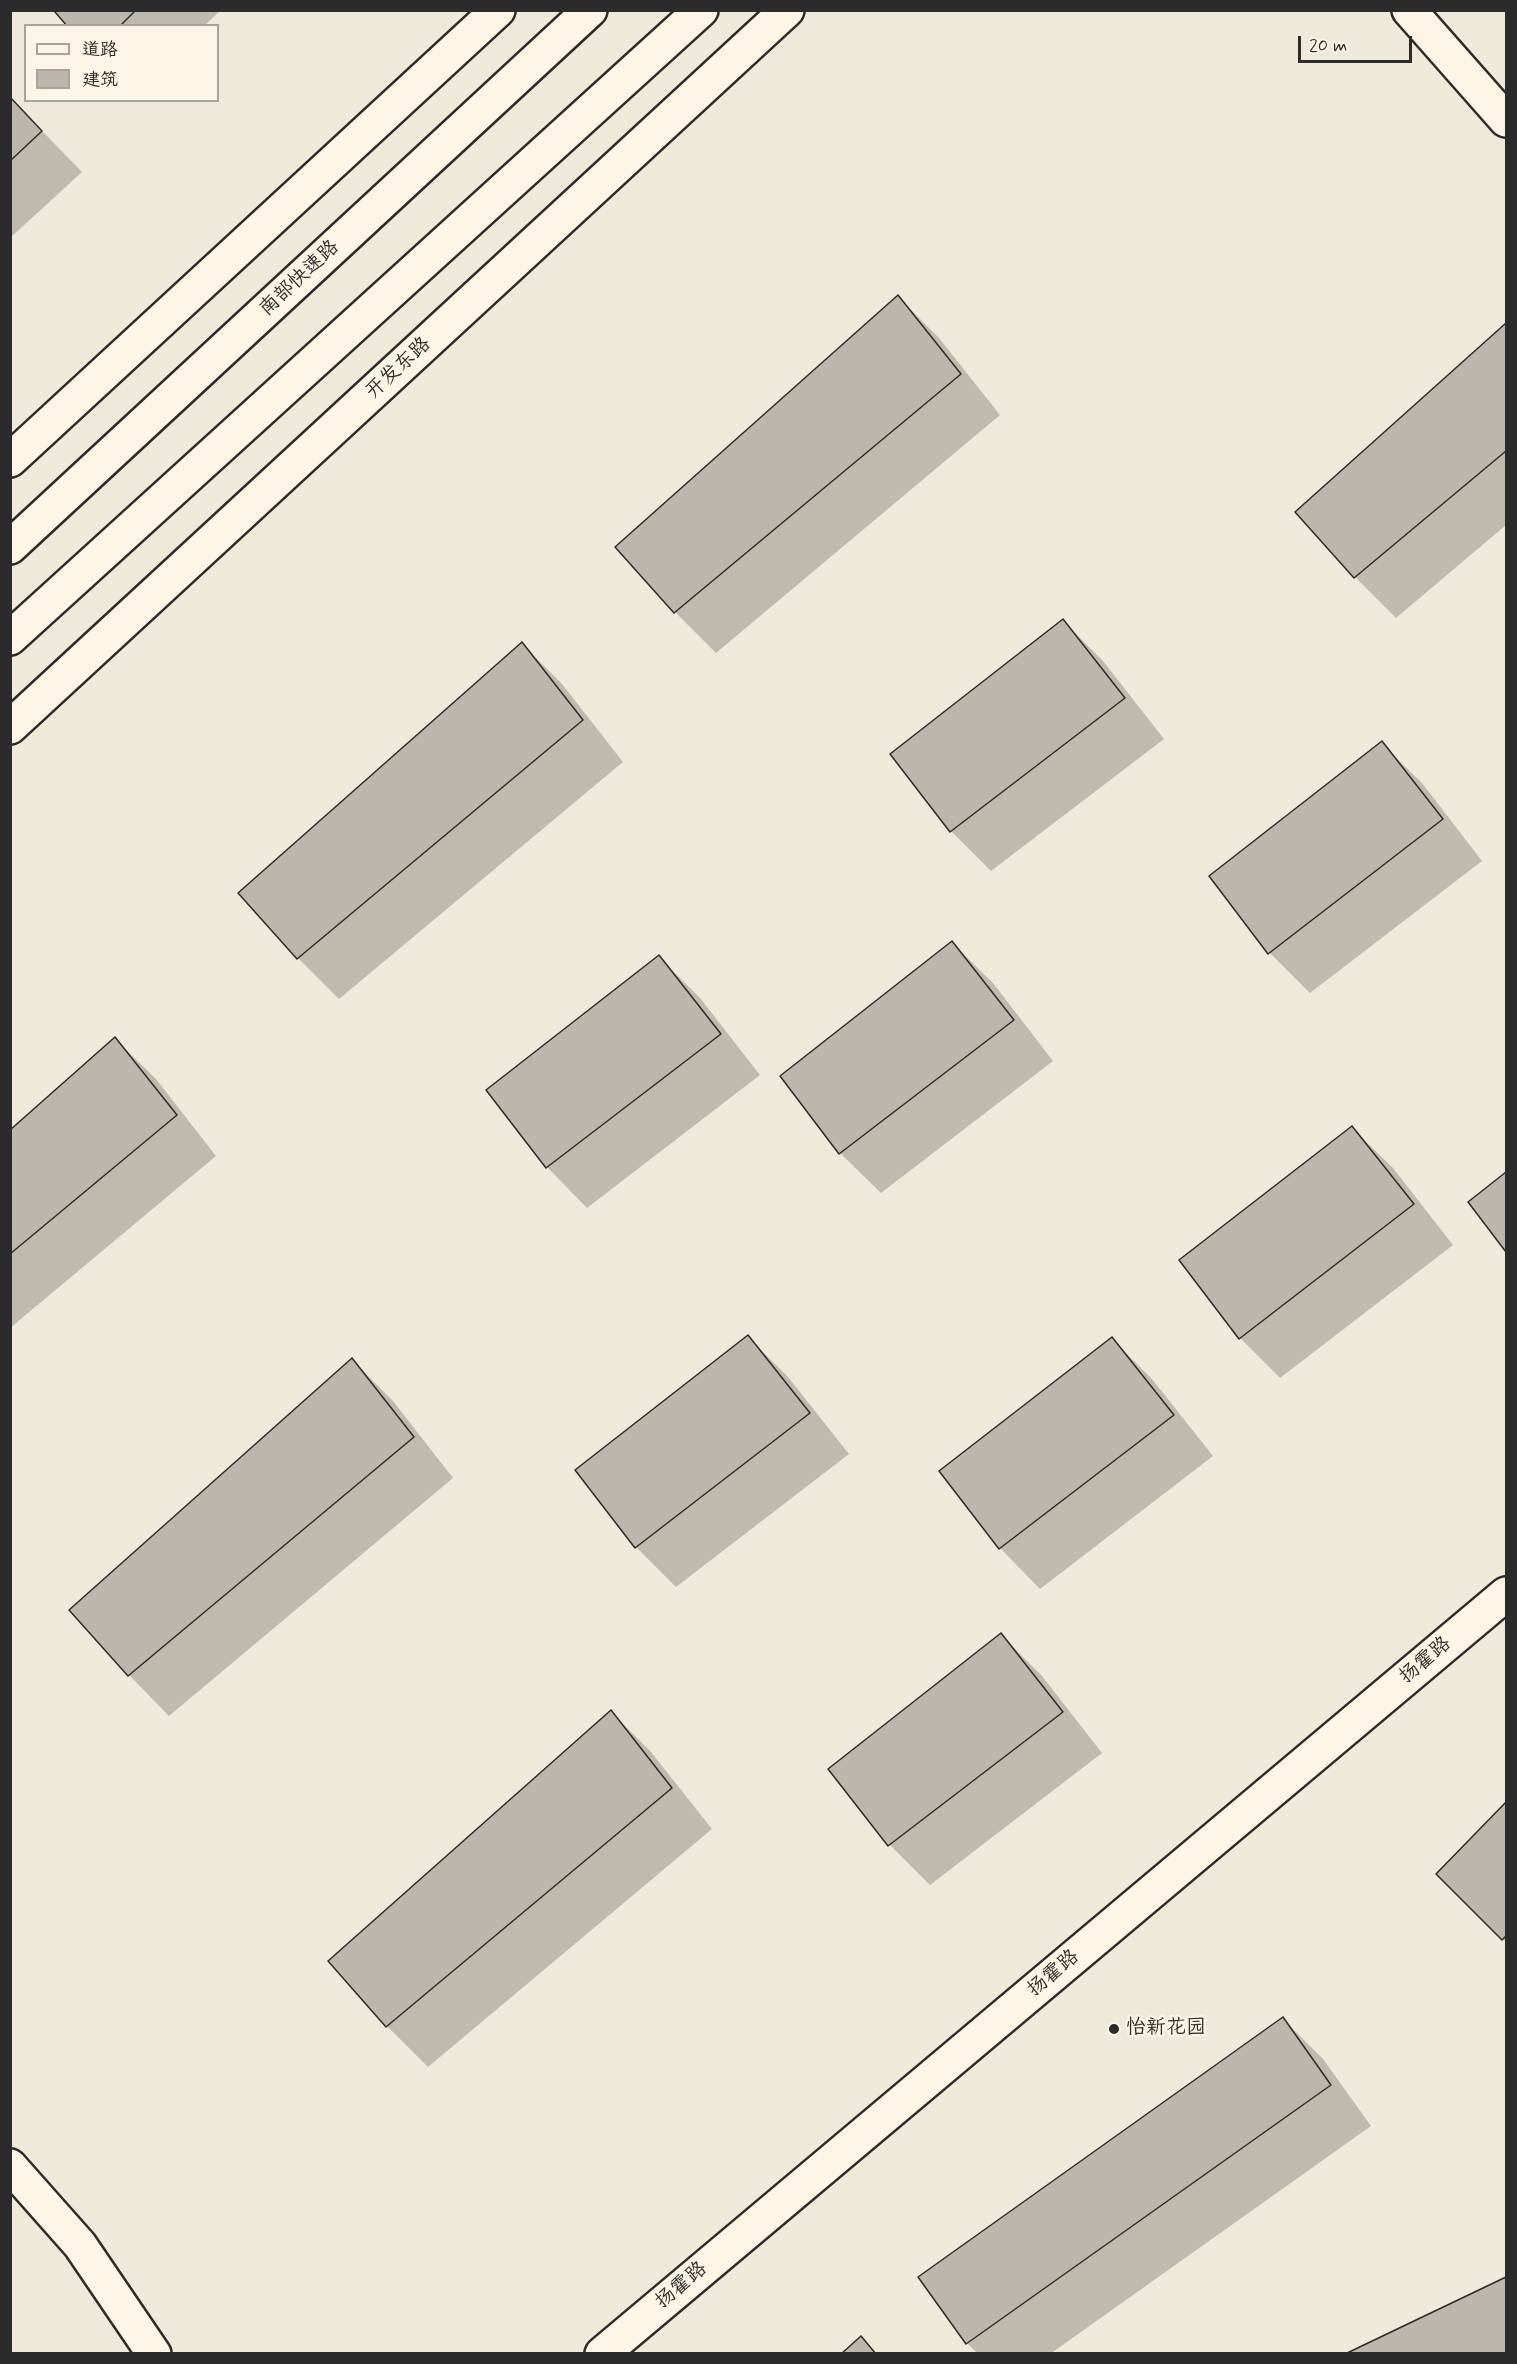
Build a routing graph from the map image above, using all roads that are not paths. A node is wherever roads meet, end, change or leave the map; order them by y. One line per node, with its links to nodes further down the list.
1 (498, 10): 7 (main road)
2 (590, 10): 8 (main road, 南部快速路)
3 (701, 10): 9 (main road)
4 (787, 10): 10 (main road, 开发东路)
5 (1409, 10): 6 (main road)
6 (1506, 120)
7 (10, 460)
8 (10, 547)
9 (10, 638)
10 (10, 727)
11 (1506, 1594): 14 (main road, 扬霍路)
12 (10, 2166): 13 (main road)
13 (154, 2354)
14 (602, 2354)

